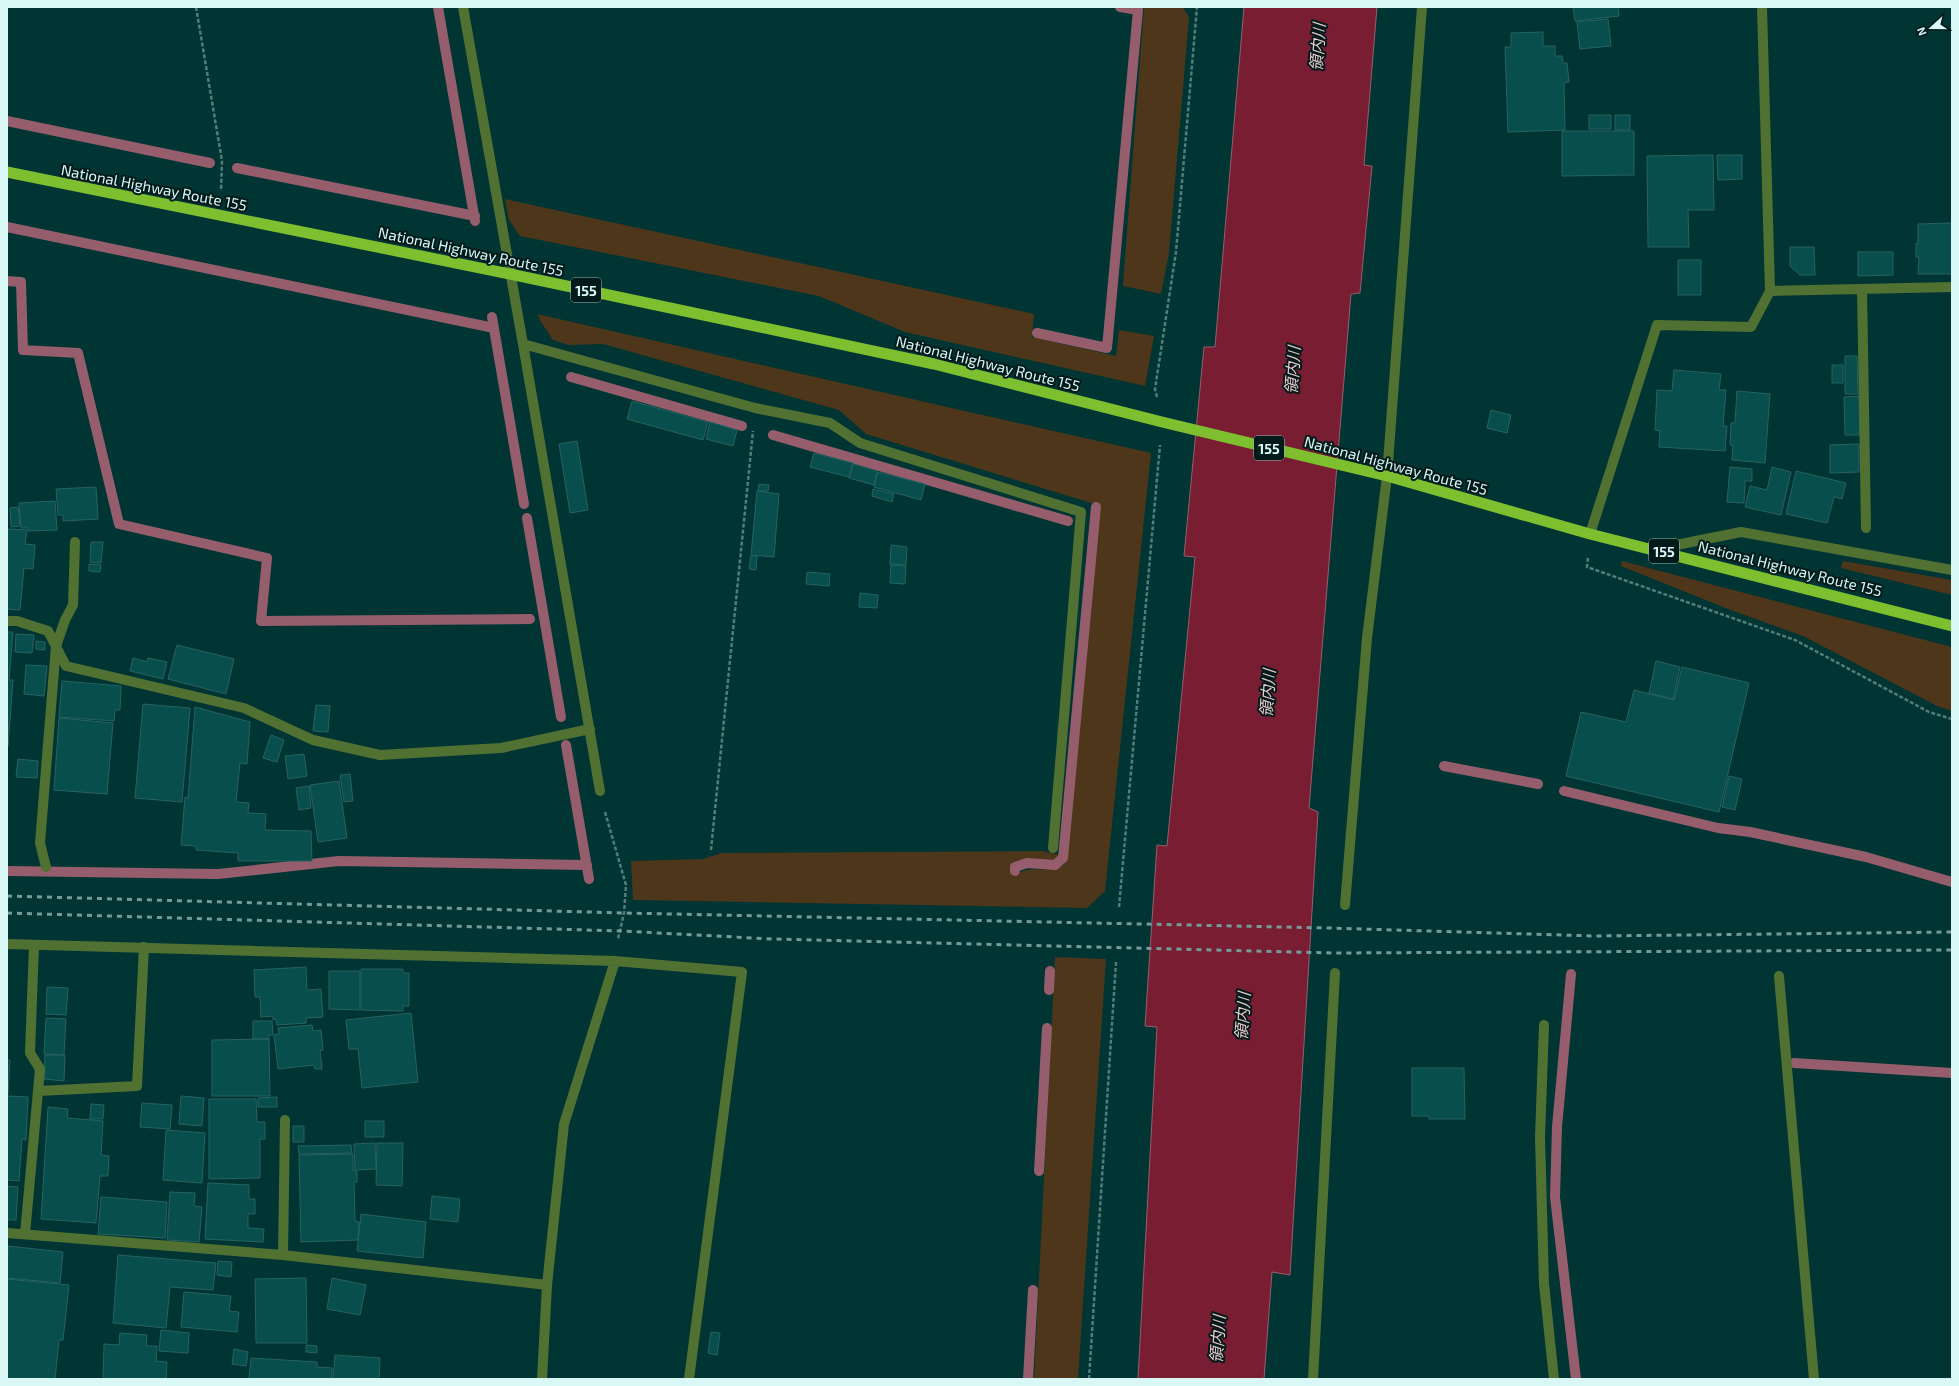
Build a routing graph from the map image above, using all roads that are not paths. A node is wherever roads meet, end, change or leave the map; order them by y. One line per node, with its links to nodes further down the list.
1 (463, 7): 5 (street)
2 (1422, 7): 10 (street)
3 (1762, 7): 8 (street)
4 (7, 172): 5 (highway, National Highway Route 155 / 155)
5 (510, 274): 9 (street); 10 (highway, National Highway Route 155 / 155)
6 (1952, 287): 7 (street)
7 (1862, 289): 8 (street); 11 (street)
8 (1770, 291): 12 (street)
9 (523, 344): 19 (street); 21 (street)
10 (1382, 475): 12 (highway, National Highway Route 155 / 155); 23 (street)
11 (1866, 528)
12 (1590, 534): 14 (highway, National Highway Route 155 / 155)
13 (75, 542): 18 (street)
14 (1656, 549): 15 (street); 17 (highway, National Highway Route 155 / 155)
15 (1952, 570)
16 (7, 621): 18 (street)
17 (1952, 626)
18 (56, 646): 19 (street); 22 (street)
19 (590, 729): 20 (street)
20 (600, 791)
21 (1053, 848)
22 (46, 867)
23 (1345, 905)
24 (7, 944): 25 (street)
25 (34, 944): 26 (street); 31 (street)
26 (144, 947): 27 (street); 31 (street)
27 (615, 961): 36 (street); 38 (street)
28 (1335, 973): 39 (street)
29 (1779, 976): 41 (street)
30 (1544, 1025): 40 (street)
31 (38, 1091): 34 (street)
32 (285, 1120): 35 (street)
33 (7, 1233): 34 (street)
34 (25, 1234): 35 (street)
35 (283, 1255): 36 (street)
36 (546, 1285): 37 (street)
37 (542, 1379)
38 (689, 1379)
39 (1313, 1379)
40 (1554, 1379)
41 (1814, 1379)

